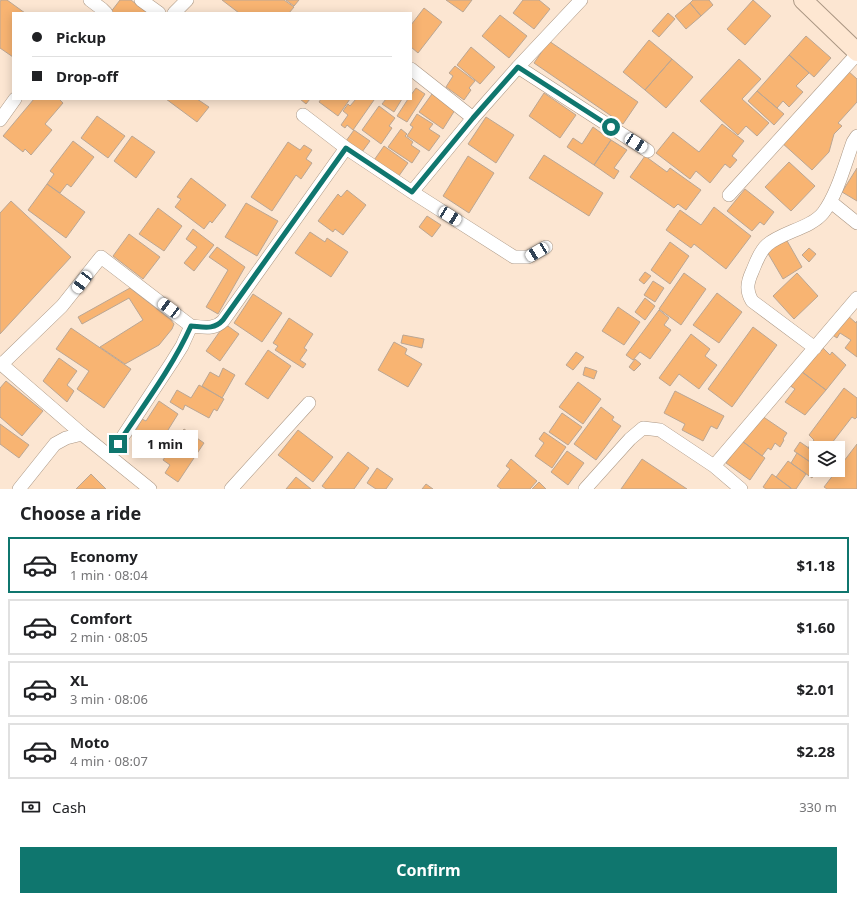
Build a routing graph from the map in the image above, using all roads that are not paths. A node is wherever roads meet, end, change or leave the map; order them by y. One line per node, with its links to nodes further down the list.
1 (90, 0): 6 (street)
2 (141, 0): 7 (street)
3 (187, 0): 8 (street)
4 (581, 0): 10 (street)
5 (803, 0): 9 (street)
6 (105, 12)
7 (158, 12)
8 (175, 12)
9 (857, 53): 20 (street)
10 (518, 67): 14 (street); 18 (street)
11 (412, 70): 14 (street)
12 (15, 100): 15 (street)
13 (303, 115): 17 (street)
14 (473, 118): 19 (street)
15 (0, 120)
16 (857, 136): 21 (street)
17 (346, 148): 19 (street); 25 (street)
18 (648, 151)
19 (412, 192): 23 (street)
20 (729, 195)
21 (831, 202): 22 (street); 26 (street)
22 (857, 223)
23 (546, 247)
24 (857, 298): 26 (street)
25 (191, 326): 27 (street); 30 (street)
26 (815, 348): 31 (street)
27 (1, 364): 29 (street)
28 (309, 403): 34 (street)
29 (82, 434): 30 (street); 32 (street)
30 (110, 456): 33 (street)
31 (714, 466): 35 (street); 36 (street)
32 (19, 489)
33 (150, 489)
34 (231, 489)
35 (585, 489)
36 (741, 489)

